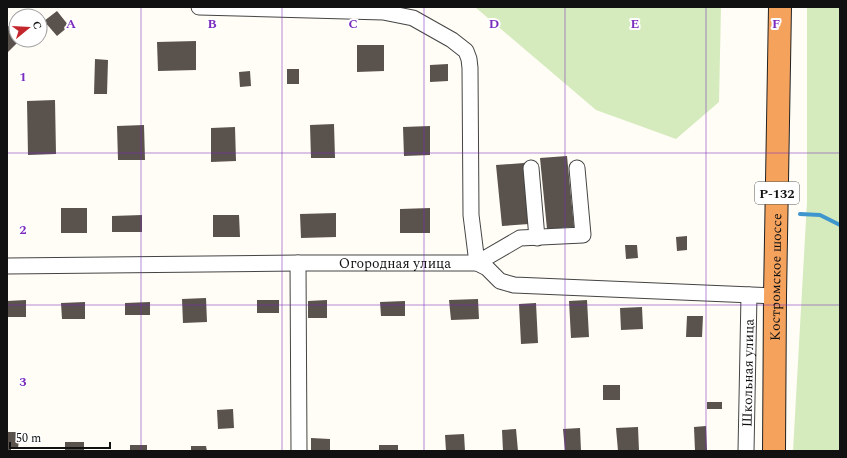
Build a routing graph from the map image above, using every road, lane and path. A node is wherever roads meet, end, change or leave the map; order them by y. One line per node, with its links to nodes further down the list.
1 (198, 7): 7 (street)
2 (780, 7): 10 (highway, Костромское шоссе / Р-132)
3 (531, 168): 5 (street)
4 (577, 168): 5 (street)
5 (537, 238): 7 (street)
6 (298, 263): 7 (street, Огородная улица); 8 (street, Огородная улица); 11 (street)
7 (477, 263): 9 (street)
8 (7, 266)
9 (749, 295): 10 (street); 12 (street, Школьная улица)
10 (775, 296): 13 (highway, Костромское шоссе / Р-132)
11 (299, 451)
12 (746, 451)
13 (774, 451)

